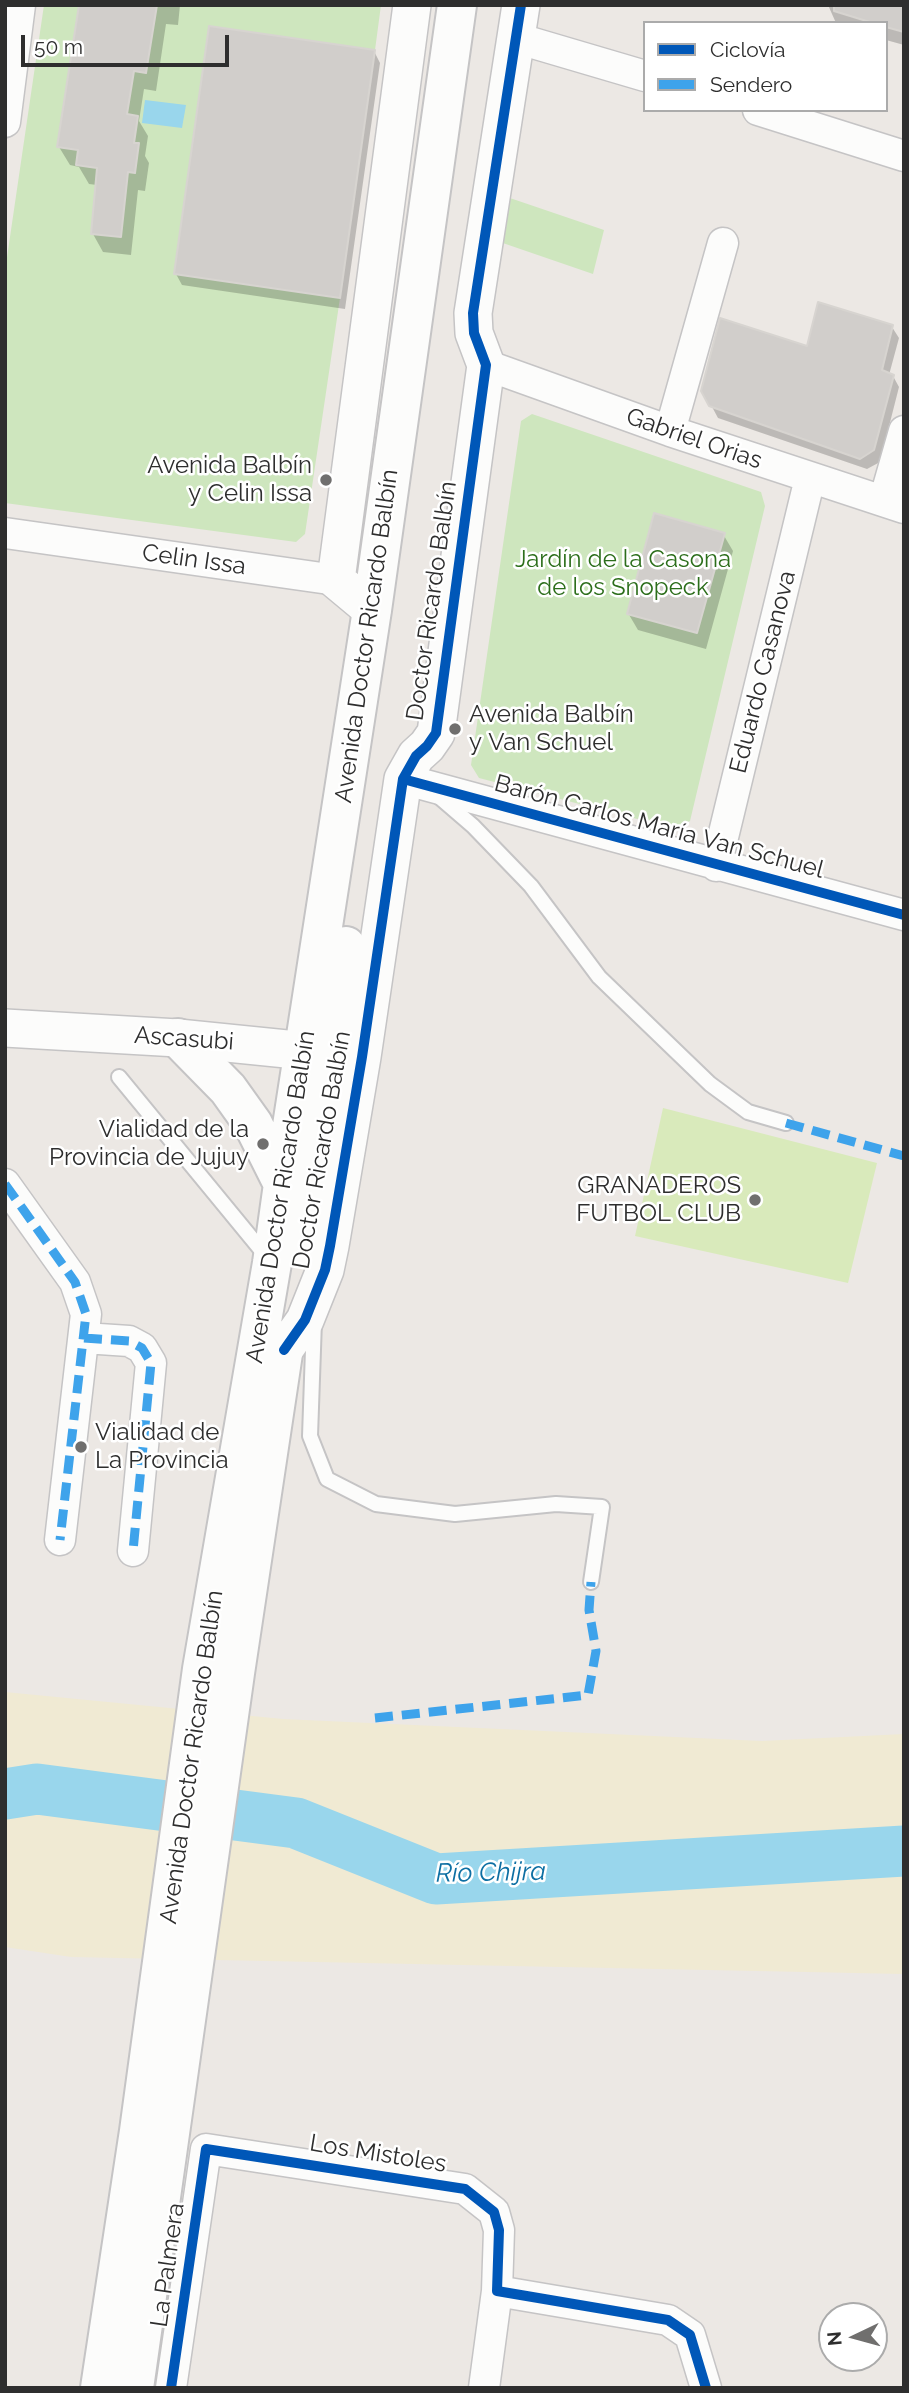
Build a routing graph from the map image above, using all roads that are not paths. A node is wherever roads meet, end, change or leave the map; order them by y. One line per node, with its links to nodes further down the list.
1 (20, 5): 8 (street)
2 (412, 5): 18 (street)
3 (457, 5): 19 (main road, Avenida Doctor Ricardo Balbín)
4 (482, 5): 25 (main road, Avenida Doctor Ricardo Balbín)
5 (519, 22): 6 (street); 12 (street, Doctor Ricardo Balbín)
6 (643, 75)
7 (764, 112): 10 (street)
8 (6, 116): 9 (street)
9 (5, 122)
10 (904, 156)
11 (723, 243): 13 (street)
12 (486, 365): 13 (street, Gabriel Orias); 20 (street, Doctor Ricardo Balbín)
13 (670, 431): 15 (street, Gabriel Orias)
14 (904, 431): 16 (street)
15 (810, 478): 16 (street, Gabriel Orias); 21 (street, Eduardo Casanova)
16 (894, 505)
17 (5, 533): 18 (street, Celin Issa)
18 (336, 580): 19 (street)
19 (372, 610): 25 (main road, Avenida Doctor Ricardo Balbín)
20 (415, 782): 21 (street, Barón Carlos María Van Schuel); 25 (street, Doctor Ricardo Balbín); 27 (lane)
21 (716, 866): 22 (street, Barón Carlos María Van Schuel)
22 (904, 915)
23 (5, 1028): 24 (street, Ascasubi)
24 (178, 1038): 25 (street, Ascasubi); 29 (main road)
25 (332, 1053): 29 (main road, Avenida Doctor Ricardo Balbín); 31 (street, Doctor Ricardo Balbín); 33 (main road, Avenida Doctor Ricardo Balbín)
26 (119, 1077): 30 (lane)
27 (786, 1123)
28 (5, 1184): 32 (street)
29 (283, 1184): 30 (main road, Avenida Doctor Ricardo Balbín)
30 (272, 1263): 37 (main road, Avenida Doctor Ricardo Balbín)
31 (315, 1296): 33 (street, Doctor Ricardo Balbín); 36 (lane)
32 (84, 1338): 34 (street); 35 (street)
33 (284, 1350): 37 (main road, Avenida Doctor Ricardo Balbín)
34 (60, 1540)
35 (133, 1551)
36 (591, 1582)
37 (219, 1671): 38 (main road, Avenida Doctor Ricardo Balbín)
38 (154, 2135): 41 (main road, Avenida Doctor Ricardo Balbín); 42 (main road, Avenida Doctor Ricardo Balbín)
39 (206, 2148): 40 (street, Los Mistoles); 43 (street, La Palmera)
40 (497, 2291): 44 (street); 45 (street)
41 (100, 2388)
42 (134, 2388)
43 (171, 2388)
44 (484, 2388)
45 (706, 2388)

